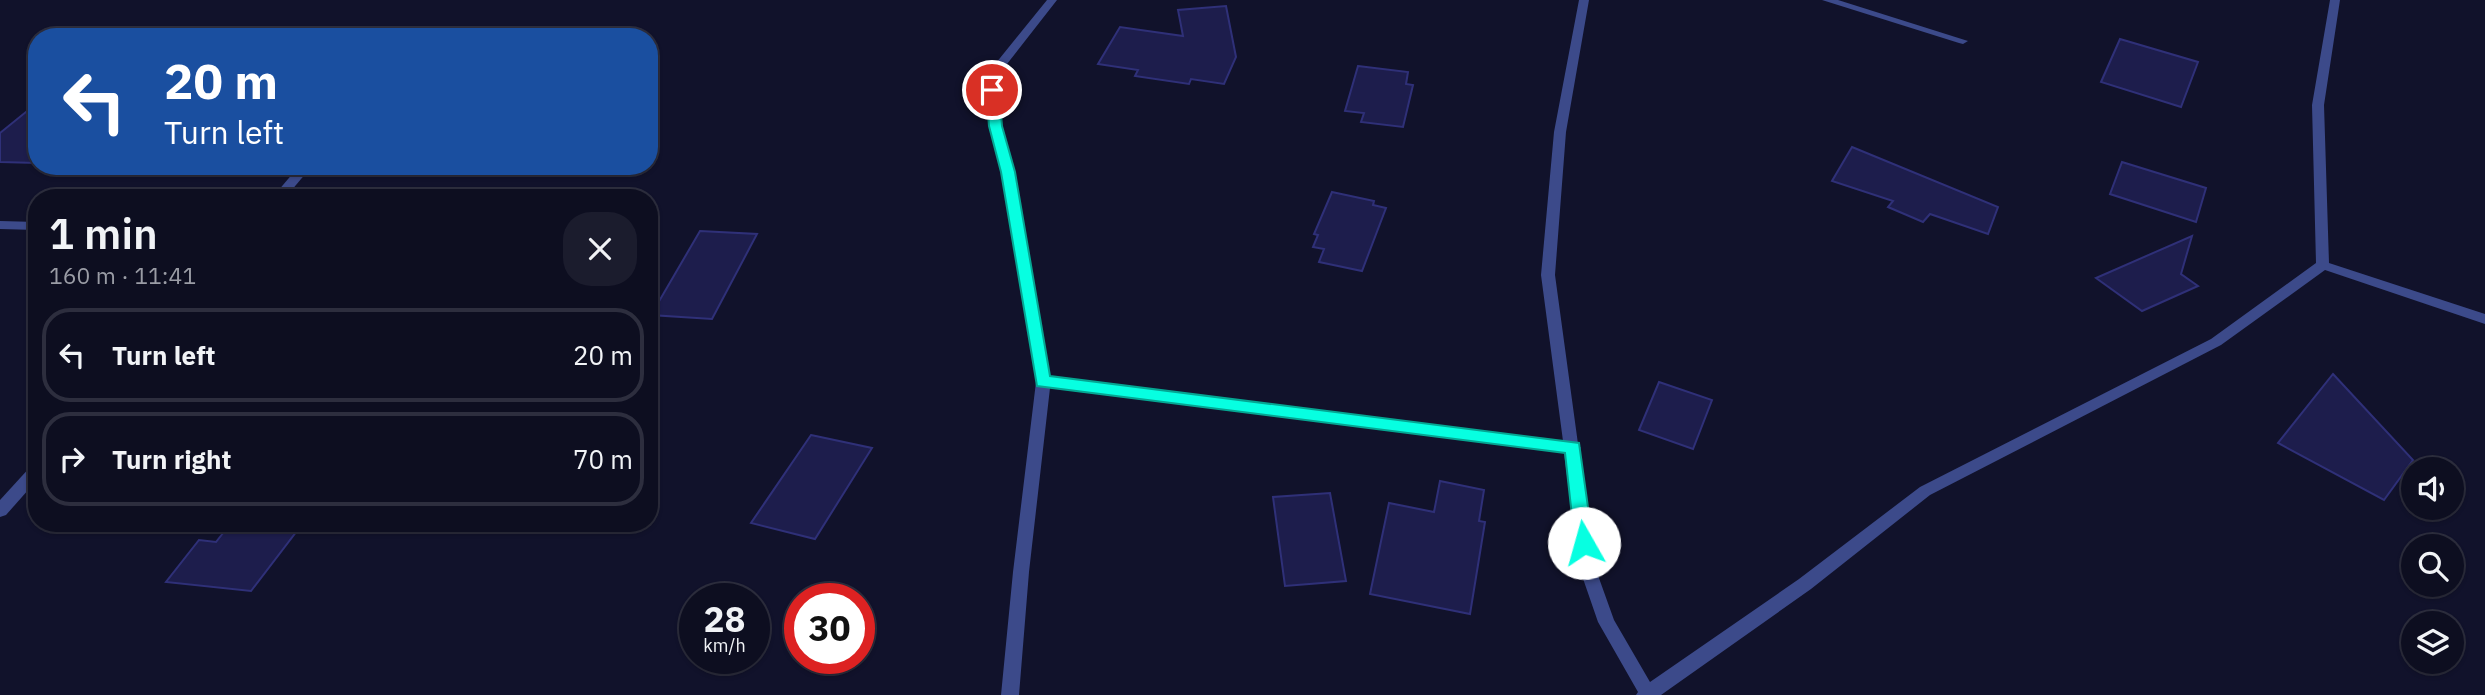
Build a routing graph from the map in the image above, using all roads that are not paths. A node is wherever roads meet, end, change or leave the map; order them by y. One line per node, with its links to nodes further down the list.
1 (1052, 0): 12 (street)
2 (1584, 0): 13 (street)
3 (1827, 0): 5 (street)
4 (2335, 0): 10 (street)
5 (1963, 41)
6 (298, 175): 7 (street)
7 (286, 189)
8 (0, 225): 9 (street)
9 (28, 226)
10 (2323, 265): 11 (street); 16 (street)
11 (2485, 319)
12 (1043, 382): 13 (street); 17 (street)
13 (1573, 448): 16 (street)
14 (28, 479): 15 (street)
15 (0, 511)
16 (1648, 694)
17 (1010, 695)

